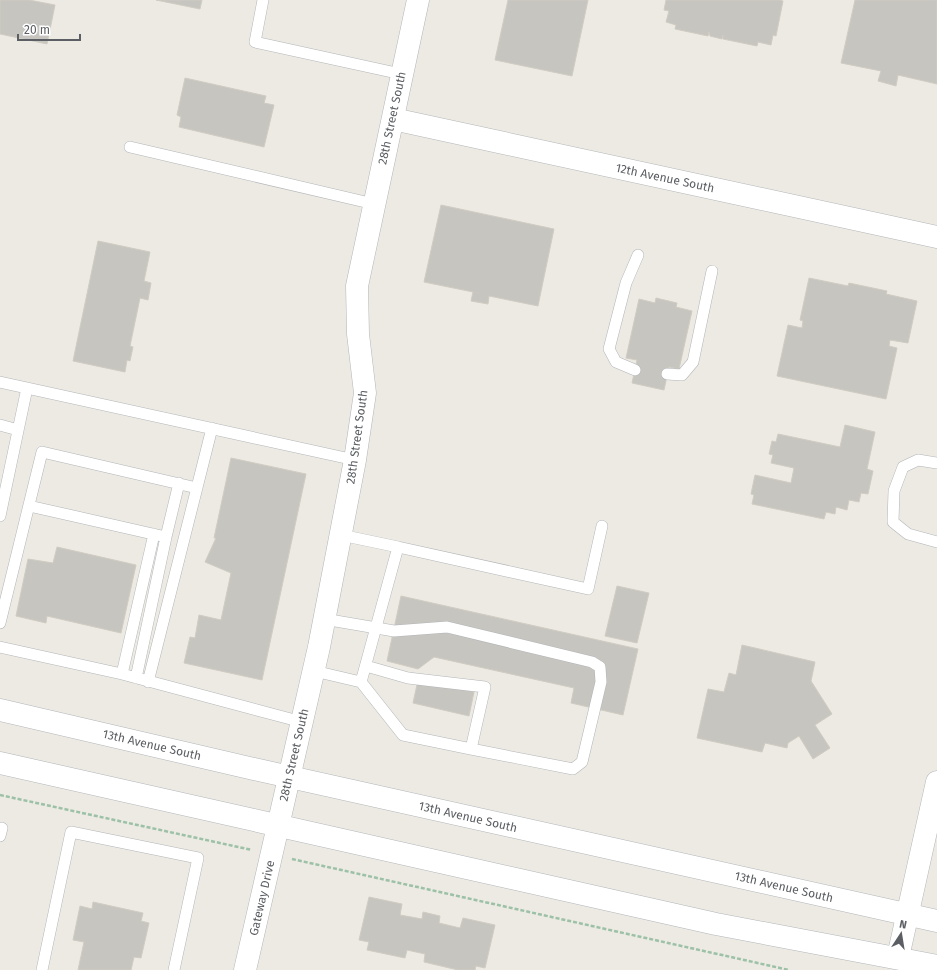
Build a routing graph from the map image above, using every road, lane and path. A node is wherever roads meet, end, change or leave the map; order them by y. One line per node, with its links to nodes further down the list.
1 (263, 0): 3 (lane)
2 (414, 1): 3 (main road, 28th Street South)
3 (402, 74): 4 (main road, 28th Street South)
4 (392, 119): 6 (main road, 28th Street South); 7 (main road, 12th Avenue South)
5 (130, 147): 6 (lane)
6 (374, 204): 17 (main road, 28th Street South)
7 (937, 237)
8 (638, 255): 10 (lane)
9 (712, 271): 11 (lane)
10 (635, 370)
11 (667, 374)
12 (0, 382): 13 (lane)
13 (27, 388): 15 (lane); 16 (lane)
14 (0, 425): 16 (lane)
15 (212, 428): 17 (lane); 21 (lane)
16 (18, 430): 20 (lane)
17 (355, 460): 26 (main road, 28th Street South)
18 (937, 463): 28 (lane)
19 (179, 484): 21 (lane); 22 (lane); 27 (lane)
20 (3, 488): 23 (lane)
21 (197, 488): 38 (lane)
22 (29, 506): 25 (lane); 31 (lane)
23 (0, 516)
24 (602, 526): 29 (lane)
25 (154, 534): 27 (lane); 36 (lane)
26 (341, 534): 29 (lane); 30 (main road, 28th Street South)
27 (166, 537): 37 (lane)
28 (937, 542)
29 (398, 547): 32 (lane)
30 (324, 619): 32 (lane); 35 (main road, 28th Street South)
31 (0, 623)
32 (375, 628): 34 (lane); 42 (lane)
33 (0, 647): 36 (lane)
34 (366, 666): 39 (lane); 42 (lane)
35 (314, 671): 39 (lane); 41 (main road, 28th Street South)
36 (122, 674): 37 (lane)
37 (136, 678): 38 (lane)
38 (148, 682): 41 (lane)
39 (361, 682): 42 (lane)
40 (0, 710): 44 (main road, 13th Avenue South)
41 (302, 722): 44 (main road, 28th Street South)
42 (471, 749)
43 (0, 763): 47 (main road)
44 (289, 777): 47 (main road, 28th Street South); 50 (main road, 13th Avenue South)
45 (937, 782): 50 (main road)
46 (0, 795): 48 (path)
47 (278, 826): 52 (main road); 56 (main road, Gateway Drive)
48 (246, 849)
49 (320, 865): 57 (path)
50 (907, 914): 51 (main road, 13th Avenue South); 52 (main road)
51 (937, 921)
52 (898, 957): 53 (main road)
53 (937, 966)
54 (42, 970): 55 (lane)
55 (174, 970)
56 (245, 970)
57 (789, 970)

